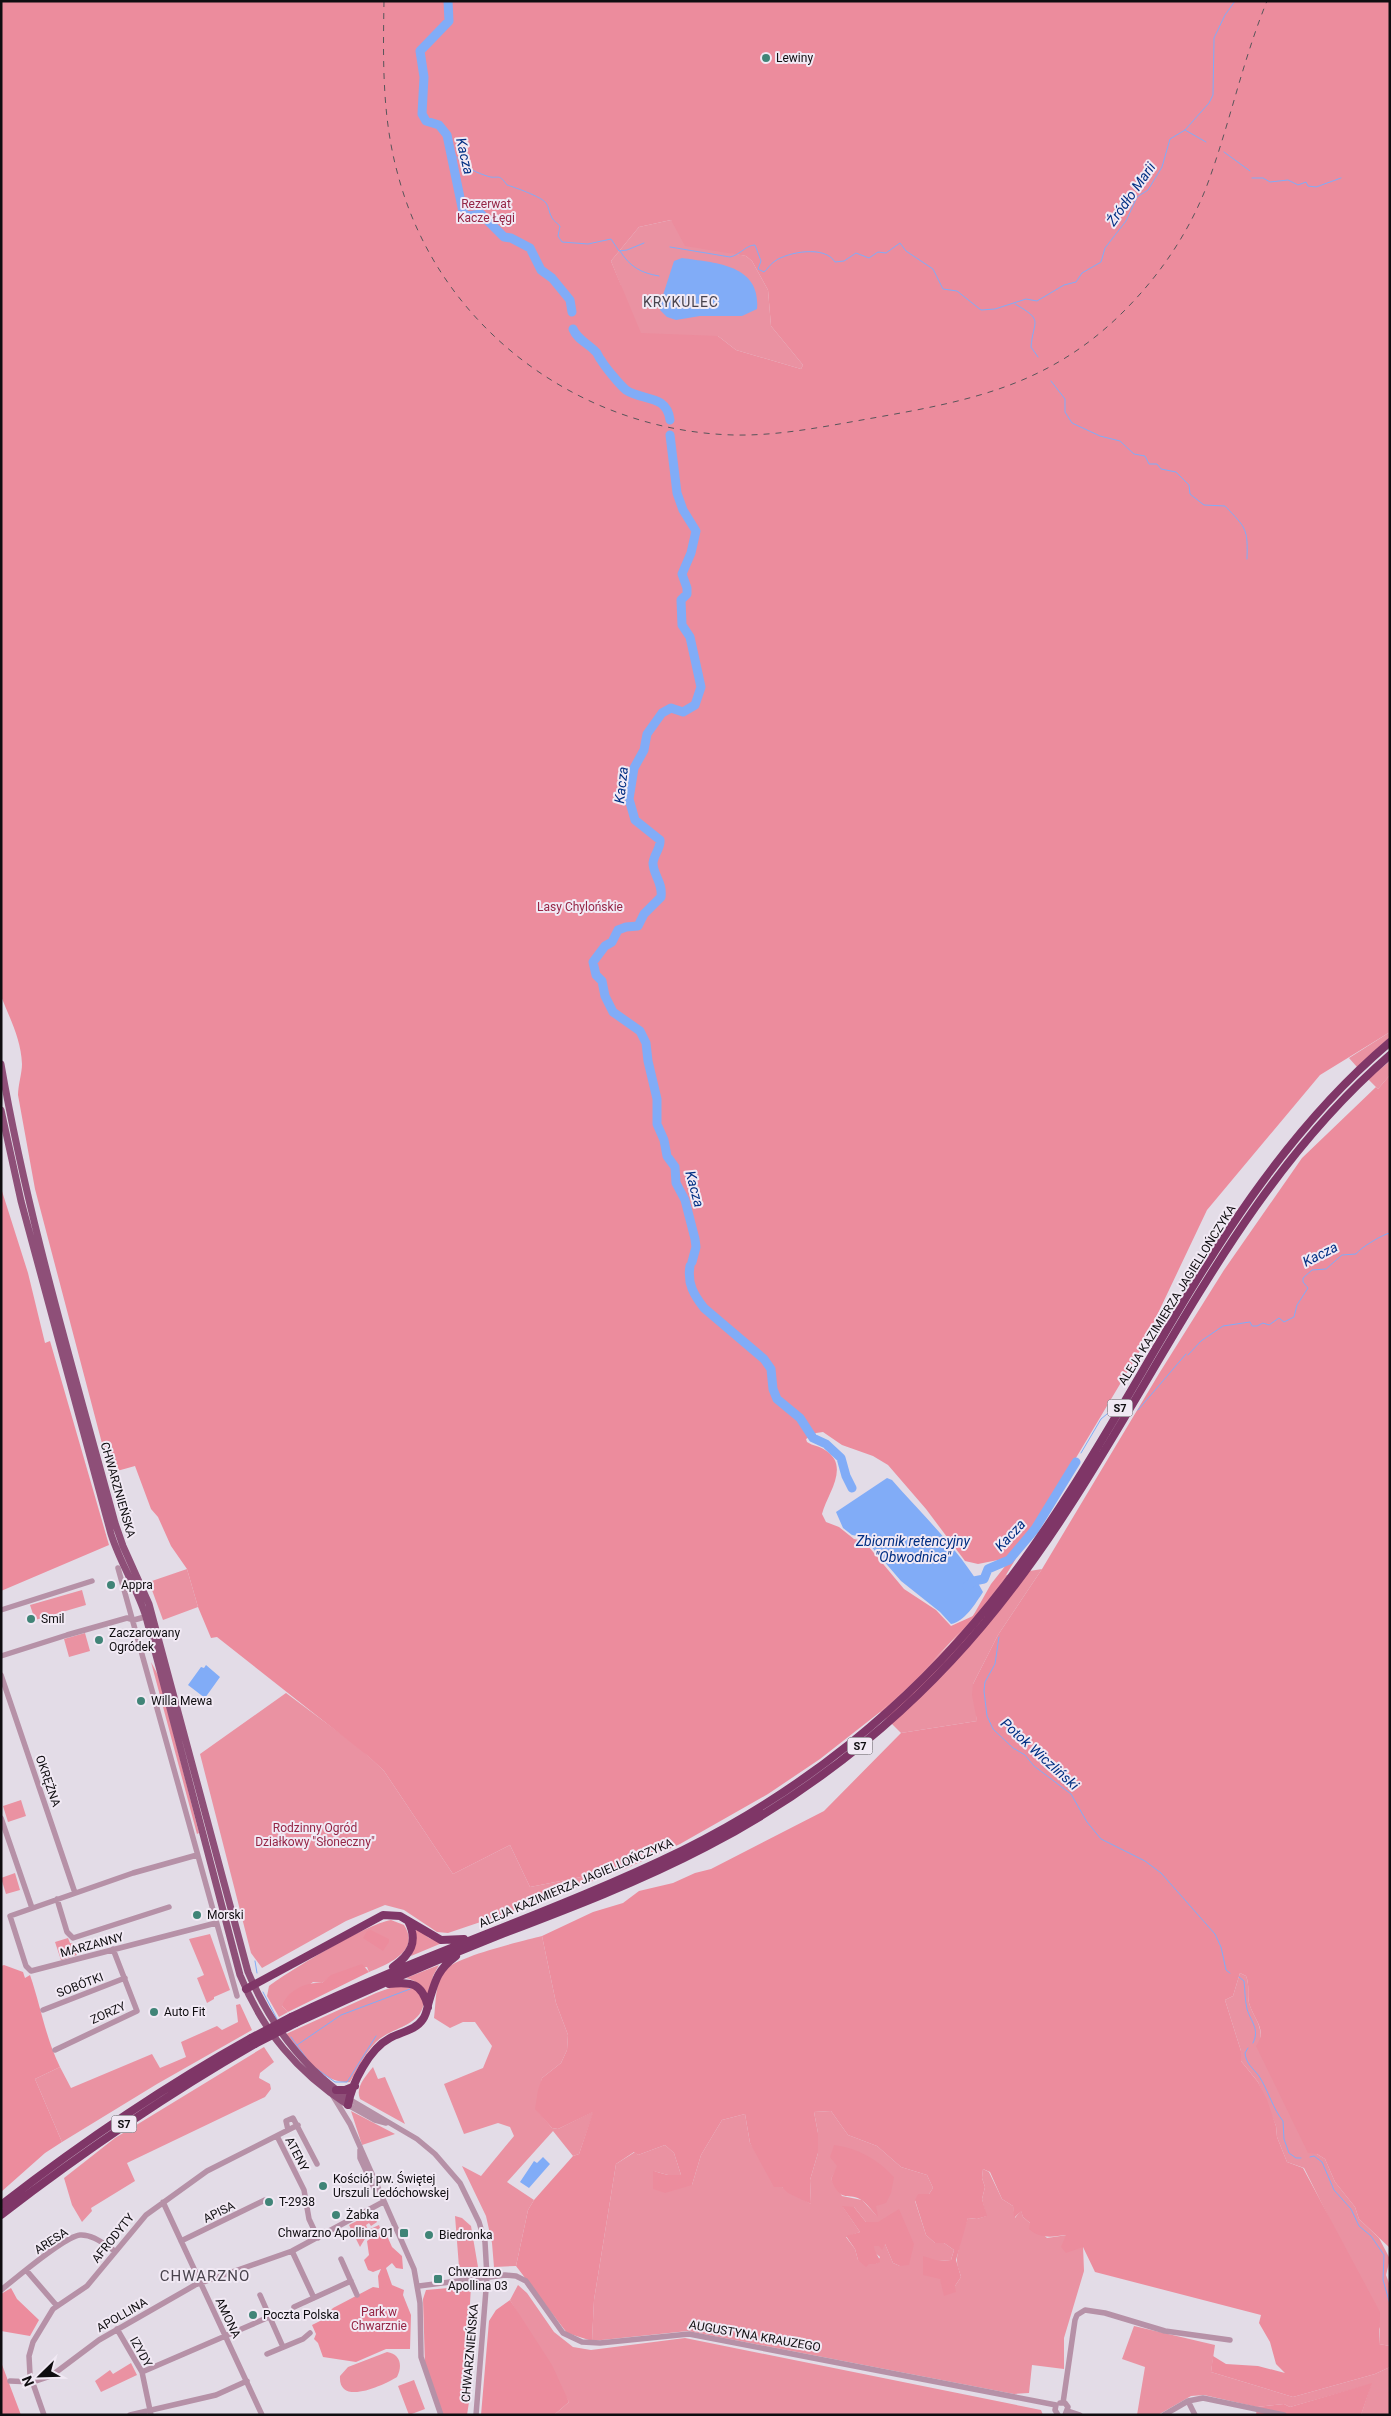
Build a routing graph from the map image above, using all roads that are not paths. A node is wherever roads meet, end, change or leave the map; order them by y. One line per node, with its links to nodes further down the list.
1 (1390, 1042): 20 (highway, ALEJA KAZIMIERZA JAGIELLOŃCZYKA / S7)
2 (1390, 1055): 21 (highway, ALEJA KAZIMIERZA JAGIELLOŃCZYKA / S7)
3 (1, 1064): 8 (main road, CHWARZNIEŃSKA)
4 (1, 1110): 8 (main road, CHWARZNIEŃSKA)
5 (118, 1568): 9 (street)
6 (92, 1581): 7 (street)
7 (1, 1610)
8 (149, 1616): 9 (street); 26 (main road, CHWARZNIEŃSKA)
9 (134, 1620): 10 (street); 13 (street)
10 (1, 1656)
11 (1, 1675): 14 (street, OKRĘŻNA)
12 (1, 1818): 17 (street)
13 (198, 1855): 14 (street); 19 (street)
14 (75, 1893): 15 (street)
15 (56, 1899): 16 (street); 17 (street)
16 (168, 1907)
17 (32, 1908): 22 (street, MARZANNY)
18 (408, 1922): 20 (highway); 23 (highway); 26 (highway)
19 (216, 1923): 22 (street, MARZANNY); 27 (street)
20 (474, 1938): 23 (highway, ALEJA KAZIMIERZA JAGIELLOŃCZYKA / S7)
21 (468, 1948): 25 (highway, ALEJA KAZIMIERZA JAGIELLOŃCZYKA / S7); 28 (highway)
22 (113, 1949): 24 (street, ZORZY)
23 (381, 1976): 30 (highway, ALEJA KAZIMIERZA JAGIELLOŃCZYKA / S7)
24 (125, 1978): 29 (street, SOBÓTKI); 32 (street, ZORZY)
25 (379, 1985): 28 (highway); 30 (highway, ALEJA KAZIMIERZA JAGIELLOŃCZYKA / S7)
26 (250, 1987): 34 (main road, CHWARZNIEŃSKA)
27 (237, 1996)
28 (428, 2007): 33 (highway)
29 (43, 2010)
30 (293, 2020): 31 (highway, ALEJA KAZIMIERZA JAGIELLOŃCZYKA / S7, bridge)
31 (253, 2041): 44 (highway, ALEJA KAZIMIERZA JAGIELLOŃCZYKA / S7); 45 (highway, ALEJA KAZIMIERZA JAGIELLOŃCZYKA / S7)
32 (55, 2050)
33 (355, 2086): 34 (highway); 35 (highway)
34 (335, 2093): 35 (main road, CHWARZNIEŃSKA); 36 (street, CHWARZNIEŃSKA)
35 (348, 2102): 36 (street, CHWARZNIEŃSKA); 52 (street, CHWARZNIEŃSKA)
36 (350, 2124): 43 (street, CHWARZNIEŃSKA)
37 (298, 2126): 38 (street, AFRODYTY); 38 (street, AFRODYTY); 40 (street)
38 (288, 2130): 39 (street, AFRODYTY)
39 (276, 2136): 42 (street, AFRODYTY); 46 (street, ATENY)
40 (317, 2164)
41 (265, 2200): 47 (street, APISA)
42 (163, 2202): 47 (street, AMONA); 48 (street, AFRODYTY)
43 (383, 2202): 46 (street, APOLLINA); 55 (street, CHWARZNIEŃSKA)
44 (1, 2205)
45 (1, 2215)
46 (318, 2238): 49 (street, APOLLINA)
47 (181, 2241): 54 (street, AMONA)
48 (115, 2250): 51 (street, ARESA); 60 (street, AFRODYTY)
49 (292, 2251): 54 (street, APOLLINA); 59 (street)
50 (341, 2259): 53 (street)
51 (26, 2270): 56 (street, ARESA); 60 (street, ARESA)
52 (487, 2277): 55 (street, AUGUSTYNA KRAUZEGO); 75 (street, AUGUSTYNA KRAUZEGO); 82 (street, CHWARZNIEŃSKA)
53 (351, 2281): 58 (street); 59 (street)
54 (201, 2283): 63 (street, APOLLINA); 65 (street, AMONA)
55 (418, 2286): 81 (street, CHWARZNIEŃSKA)
56 (1, 2290)
57 (260, 2295): 62 (street)
58 (357, 2295)
59 (314, 2298): 61 (street)
60 (56, 2306): 72 (street, AFRODYTY)
61 (294, 2307)
62 (270, 2317): 65 (street); 67 (street)
63 (117, 2329): 69 (street, IZYDY); 72 (street, APOLLINA)
64 (310, 2333): 67 (street)
65 (225, 2335): 69 (street); 71 (street, AMONA)
66 (1230, 2340): 74 (street)
67 (283, 2347): 68 (street)
68 (267, 2354)
69 (142, 2372): 76 (street, IZYDY)
70 (10, 2381): 72 (street, APOLLINA)
71 (247, 2381): 76 (street); 80 (street, AMONA)
72 (33, 2382): 78 (street, AFRODYTY)
73 (1188, 2401): 85 (street); 86 (street); 87 (street)
74 (1063, 2402): 75 (street); 77 (street)
75 (1056, 2405): 83 (street)
76 (151, 2413): 79 (street)
77 (1066, 2413): 84 (street)
78 (44, 2415)
79 (130, 2415)
80 (262, 2415)
81 (441, 2415)
82 (476, 2415)
83 (1058, 2415)
84 (1080, 2415)
85 (1164, 2415)
86 (1195, 2415)
87 (1284, 2415)

